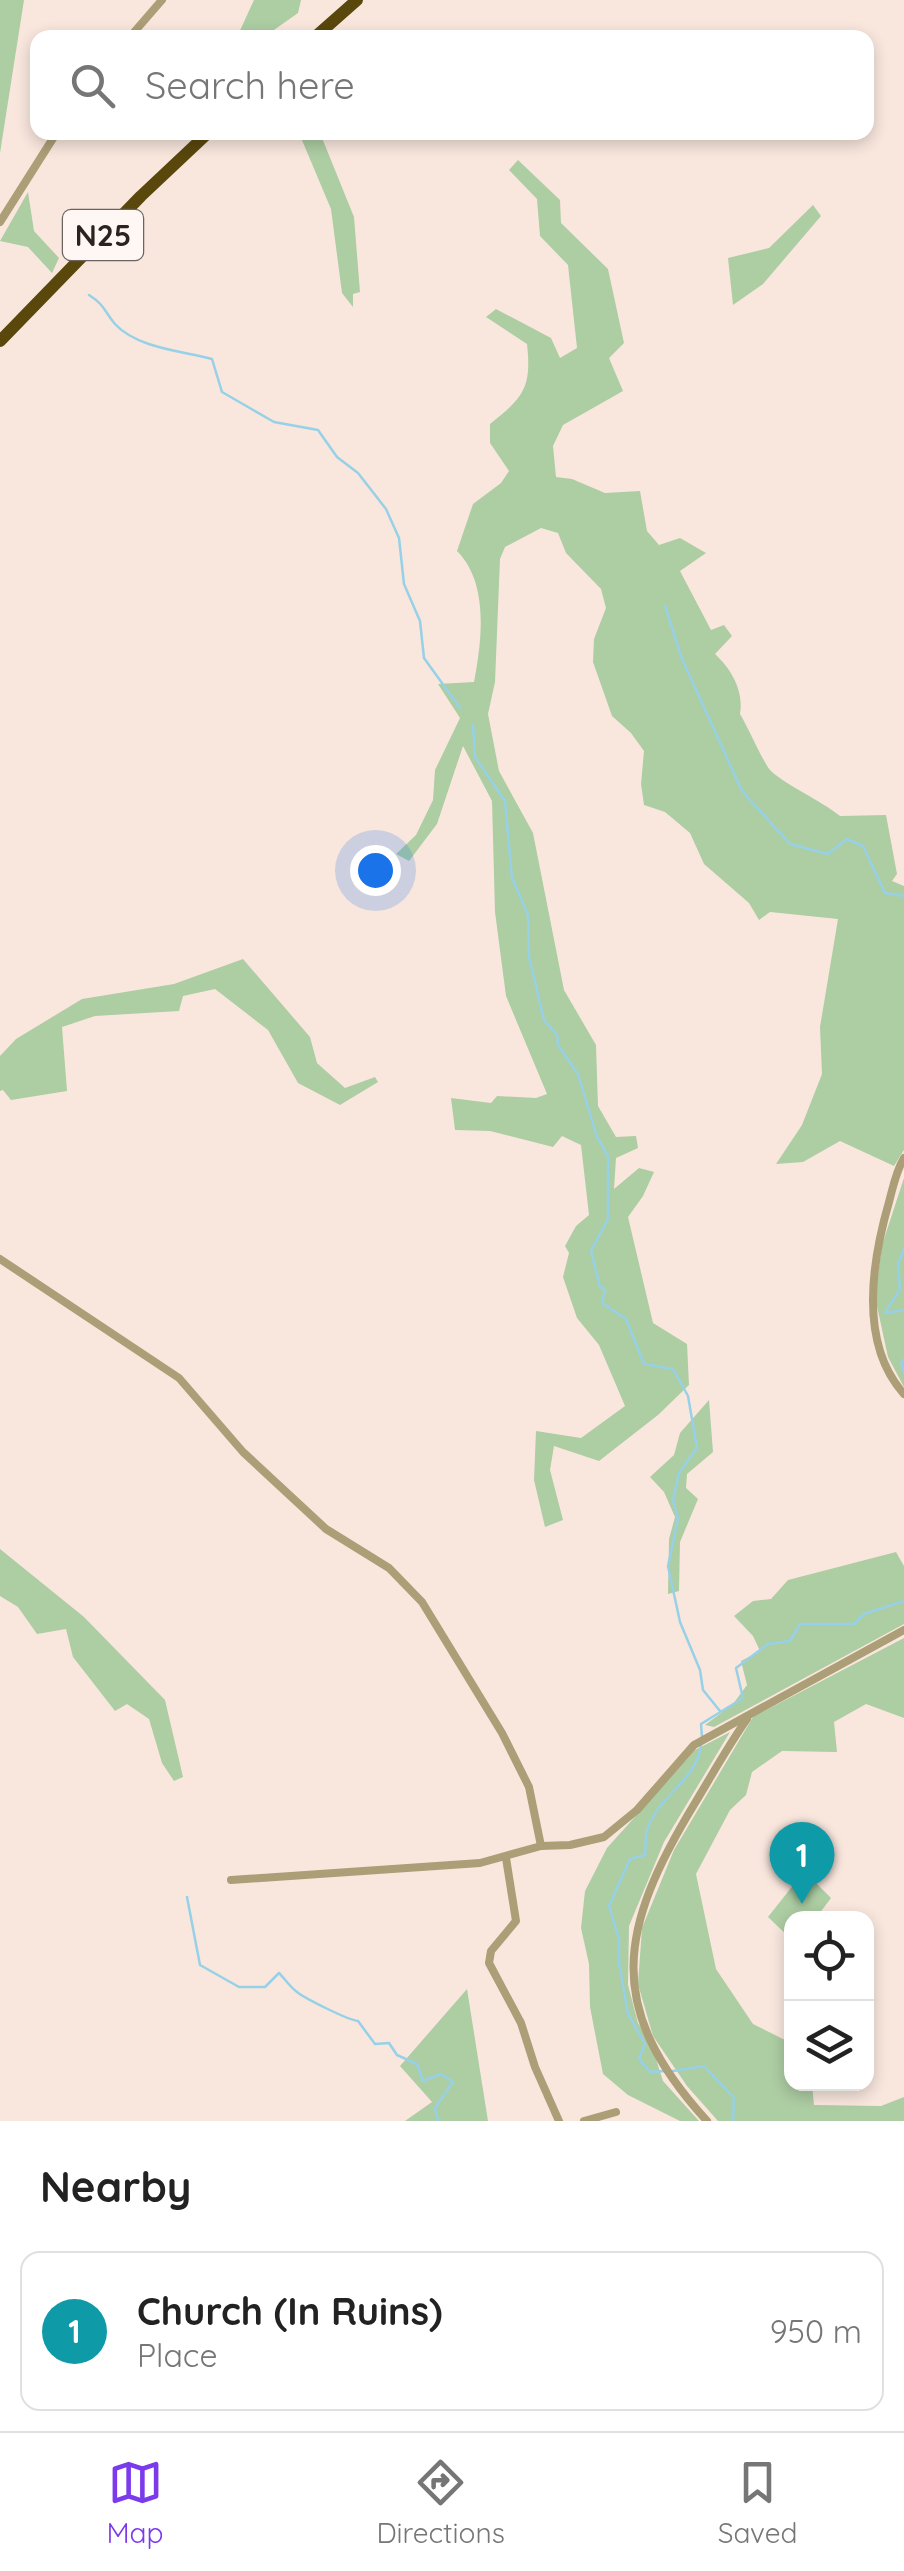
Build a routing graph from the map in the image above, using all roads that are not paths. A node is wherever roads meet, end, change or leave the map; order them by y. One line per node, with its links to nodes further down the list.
1 (162, 0): 3 (street)
2 (357, 0): 4 (highway)
3 (136, 30)
4 (323, 30)
5 (52, 140): 7 (street)
6 (200, 140): 8 (highway, N25)
7 (0, 222)
8 (0, 341)
9 (904, 1158): 11 (street)
10 (0, 1260): 14 (street)
11 (904, 1394)
12 (904, 1630): 13 (street)
13 (750, 1715): 14 (street); 20 (street)
14 (541, 1846): 15 (street)
15 (506, 1858): 16 (street); 18 (street)
16 (231, 1880)
17 (616, 2112): 19 (street)
18 (558, 2121)
19 (584, 2121)
20 (707, 2121)

